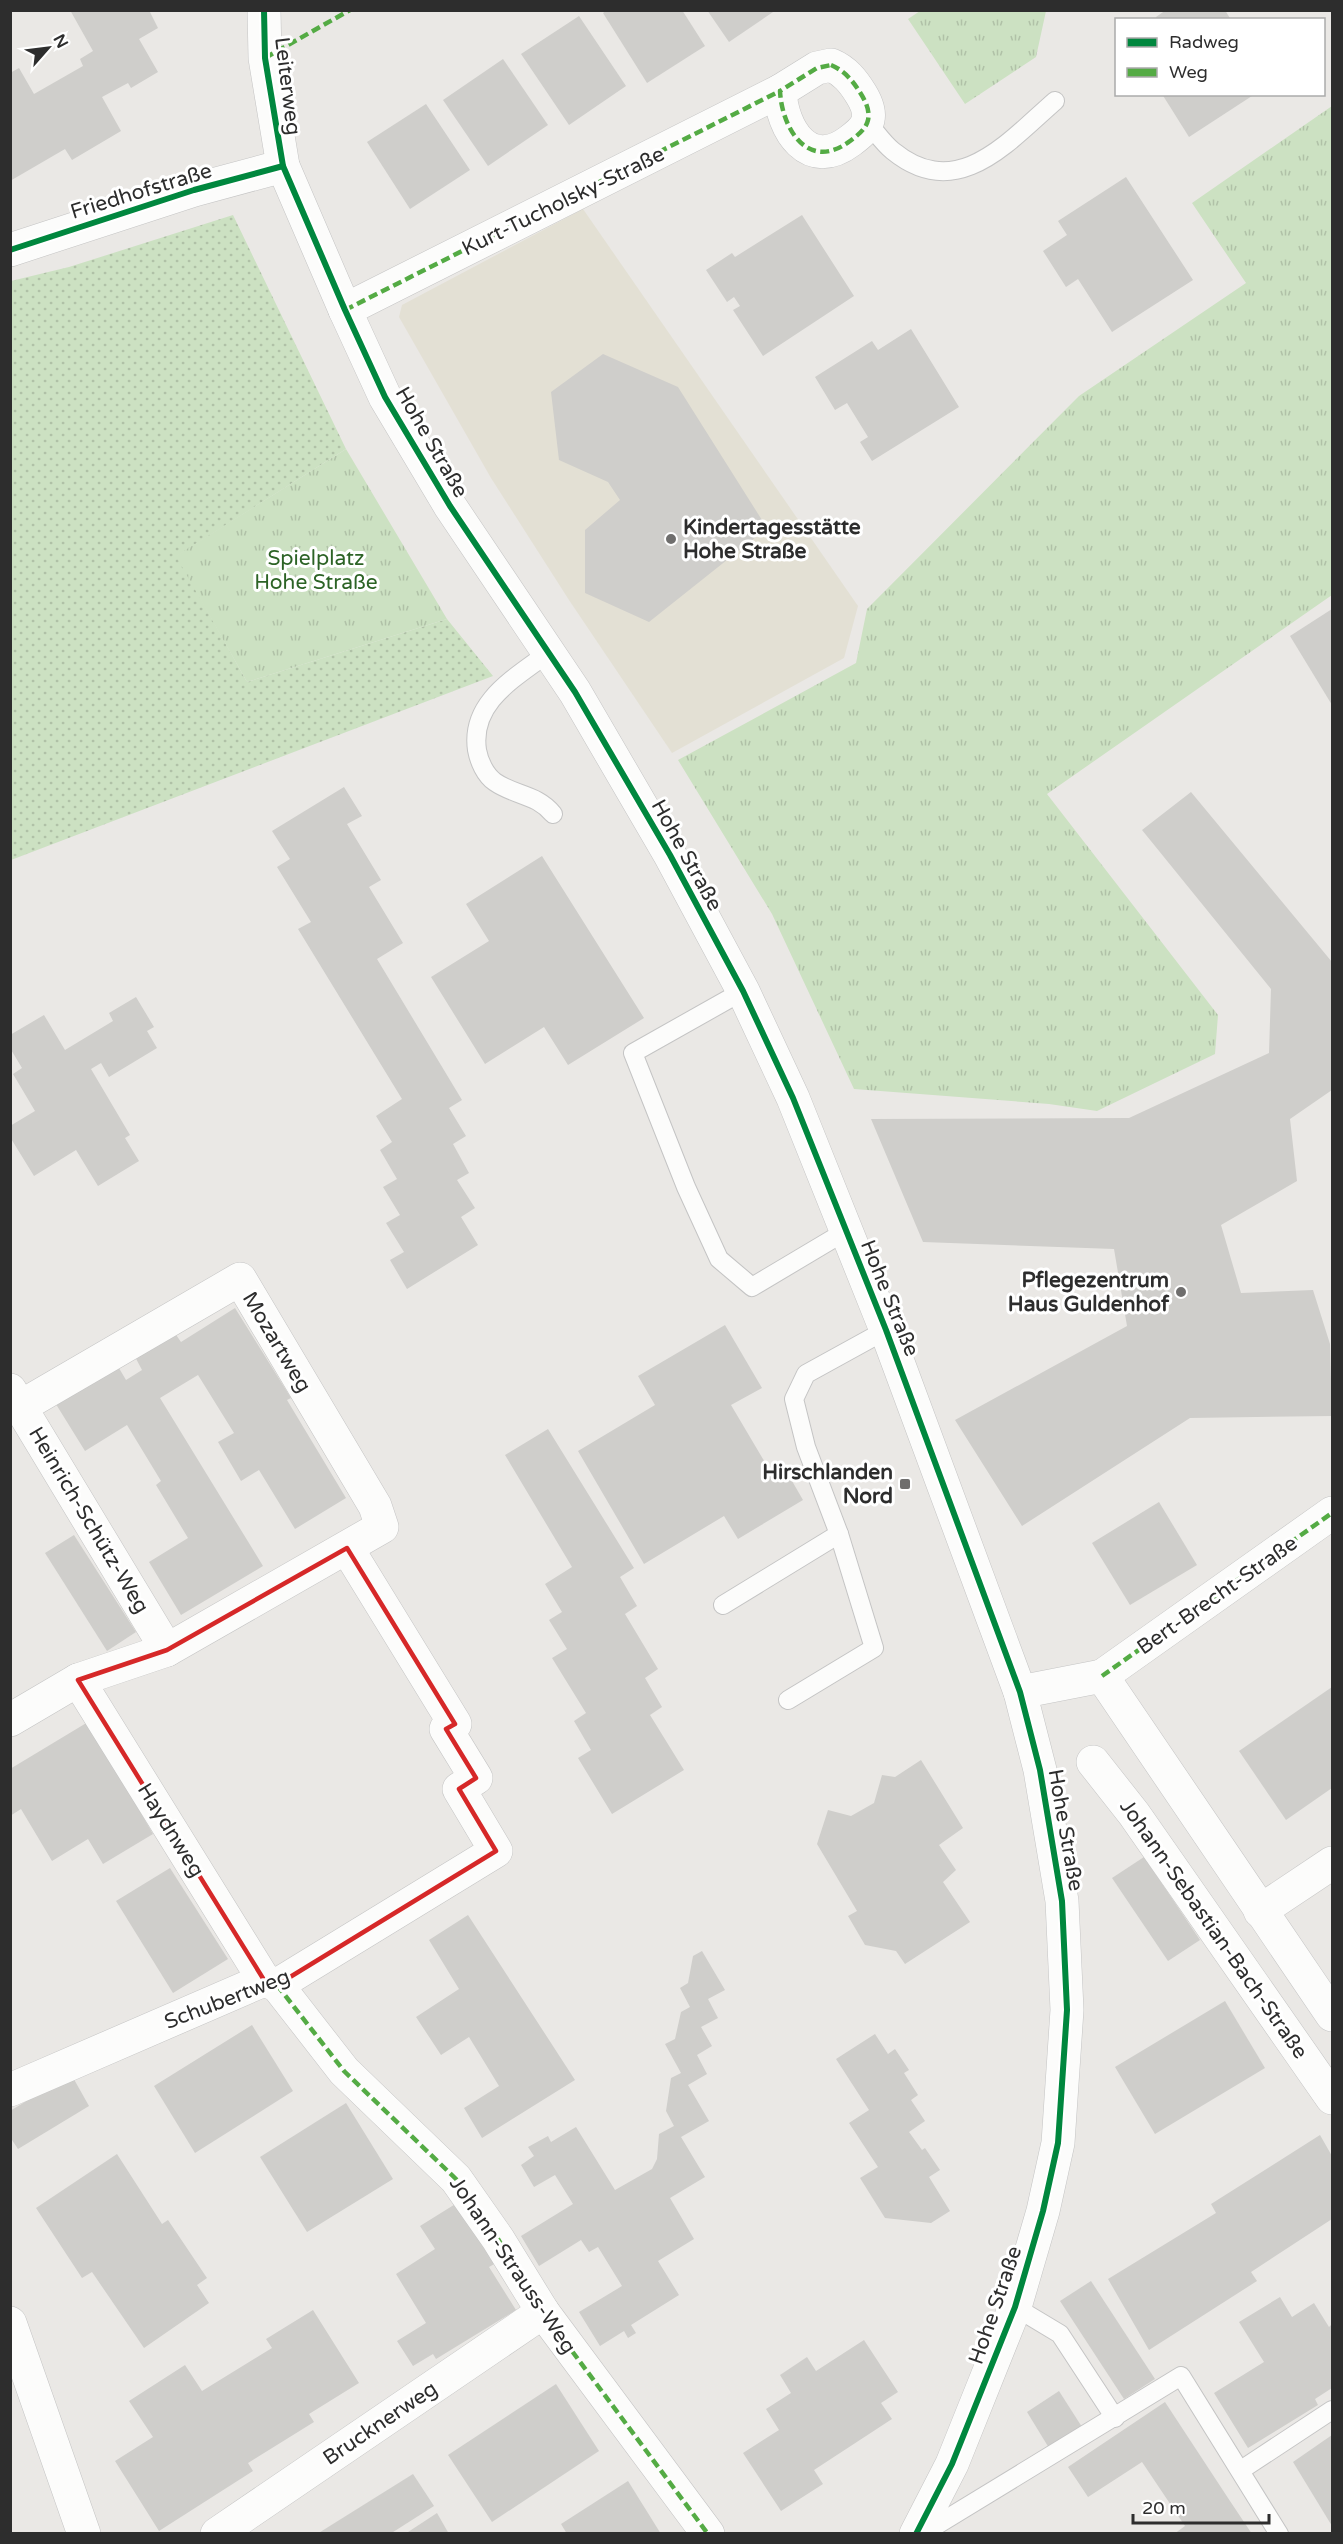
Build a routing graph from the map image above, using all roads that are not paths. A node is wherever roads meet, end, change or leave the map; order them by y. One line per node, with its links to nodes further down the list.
1 (264, 10): 5 (street, Leiterweg)
2 (780, 91): 4 (street, Kurt-Tucholsky-Straße); 4 (street); 7 (street, Kurt-Tucholsky-Straße)
3 (1055, 101): 4 (lane)
4 (868, 123)
5 (283, 166): 6 (street, Friedhofstraße); 7 (street, Hohe Straße)
6 (10, 250)
7 (345, 310): 8 (street, Hohe Straße)
8 (548, 653): 9 (lane); 10 (street, Hohe Straße)
9 (553, 814)
10 (743, 991): 11 (street, Hohe Straße); 11 (lane)
11 (846, 1231): 12 (street, Hohe Straße)
12 (886, 1330): 15 (lane); 21 (street, Hohe Straße)
13 (16, 1399): 16 (street, Mozartweg); 18 (street, Heinrich-Schütz-Weg)
14 (1332, 1513): 19 (street, Bert-Brecht-Straße)
15 (839, 1534): 17 (lane); 22 (lane)
16 (347, 1548): 18 (street, Mozartweg); 27 (street, Schubertweg)
17 (723, 1605)
18 (167, 1650): 20 (street, Mozartweg)
19 (1102, 1676): 21 (street); 26 (street)
20 (78, 1680): 23 (street, Mozartweg); 27 (street, Haydnweg)
21 (1020, 1692): 31 (street, Hohe Straße)
22 (788, 1701)
23 (10, 1720)
24 (1093, 1762): 30 (street, Johann-Sebastian-Bach-Straße)
25 (1332, 1863): 26 (street)
26 (1260, 1911): 28 (street)
27 (270, 1982): 29 (street, Schubertweg); 32 (street, Johann-Strauss-Weg)
28 (1332, 2016)
29 (10, 2090)
30 (1332, 2098)
31 (1015, 2307): 35 (lane); 40 (street, Hohe Straße)
32 (543, 2312): 38 (street, Brucknerweg); 39 (street, Johann-Strauss-Weg)
33 (10, 2323): 37 (street)
34 (1332, 2410): 36 (lane)
35 (1115, 2418): 36 (lane); 41 (lane)
36 (1240, 2470): 42 (lane)
37 (84, 2534)
38 (217, 2534)
39 (708, 2534)
40 (916, 2534)
41 (922, 2534)
42 (1279, 2534)

